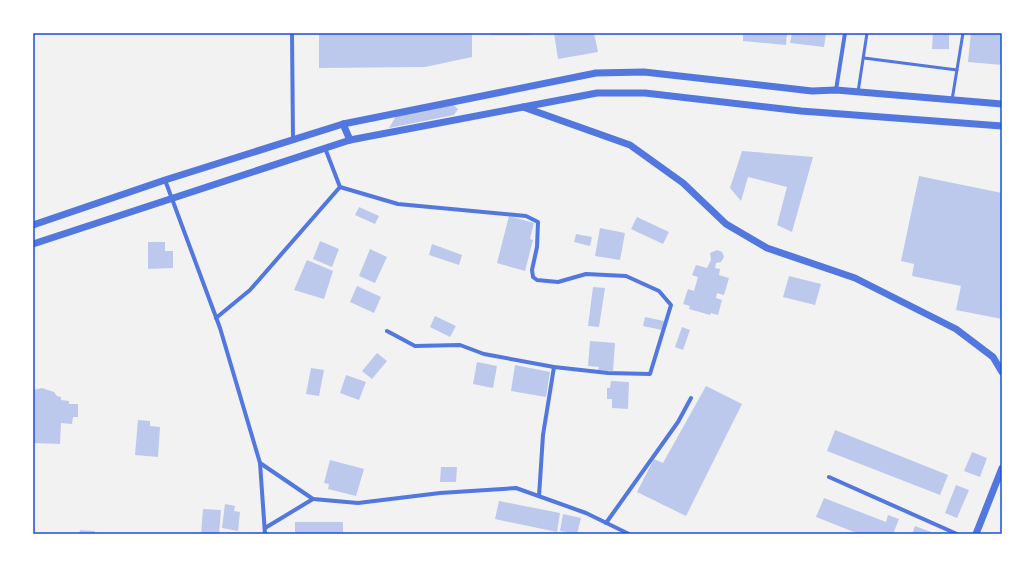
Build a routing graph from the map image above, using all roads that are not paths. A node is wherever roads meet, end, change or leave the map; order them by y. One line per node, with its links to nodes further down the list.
1 (292, 33): 14 (street)
2 (845, 33): 7 (street)
3 (868, 33): 5 (lane)
4 (963, 33): 6 (lane)
5 (864, 58): 6 (lane); 8 (lane)
6 (957, 70): 9 (lane)
7 (836, 90): 8 (street); 12 (street)
8 (858, 92): 9 (street)
9 (952, 100): 10 (street)
10 (1002, 104)
11 (521, 106): 13 (street); 15 (street); 25 (street)
12 (343, 124): 14 (street); 15 (street)
13 (1002, 126)
14 (294, 139): 17 (street)
15 (350, 140): 16 (street)
16 (325, 148): 18 (street); 19 (street)
17 (165, 180): 19 (street); 20 (street)
18 (340, 187): 22 (street); 24 (street)
19 (172, 199): 21 (street); 22 (street)
20 (33, 225)
21 (33, 244)
22 (216, 318): 27 (street)
23 (387, 331): 24 (street)
24 (554, 368): 30 (street)
25 (1002, 372)
26 (691, 398): 32 (street)
27 (260, 463): 31 (street); 33 (street)
28 (1002, 468): 37 (street)
29 (829, 477): 36 (street)
30 (539, 496): 31 (street); 32 (street)
31 (313, 499): 33 (street)
32 (606, 523): 35 (street)
33 (265, 528): 34 (street)
34 (265, 534)
35 (629, 534)
36 (957, 534)
37 (976, 534)

